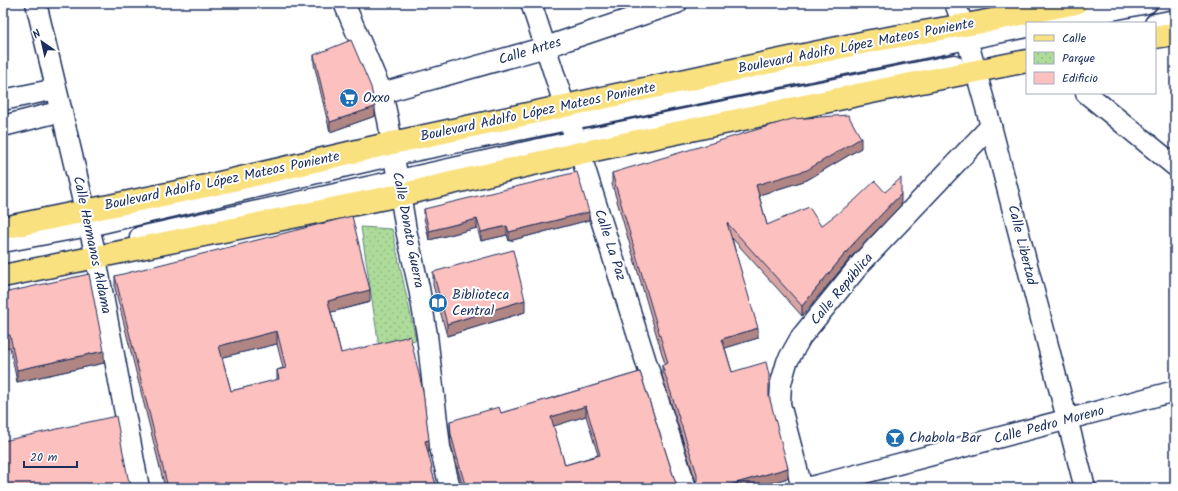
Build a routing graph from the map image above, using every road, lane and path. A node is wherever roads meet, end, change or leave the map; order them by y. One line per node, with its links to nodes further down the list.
1 (36, 3): 19 (street, Calle Hermanos Aldama)
2 (344, 3): 20 (street, Calle Donato Guerra)
3 (531, 3): 15 (street, Calle La Paz)
4 (677, 3): 15 (street, Calle Artes)
5 (955, 3): 12 (street, Calle Libertad)
6 (1147, 3): 9 (street)
7 (1069, 4): 12 (main road, Boulevard Adolfo López Mateos Poniente)
8 (1175, 20): 10 (street)
9 (1052, 22)
10 (1156, 24)
11 (1026, 27): 12 (street)
12 (965, 32): 18 (street, Calle Libertad); 24 (main road, Boulevard Adolfo López Mateos Poniente)
13 (1175, 34): 14 (main road)
14 (1156, 37)
15 (546, 47): 20 (street, Calle Artes); 24 (street, Calle La Paz)
16 (1026, 50): 18 (street)
17 (1026, 61): 18 (main road)
18 (974, 66): 26 (street, Calle Libertad); 27 (main road)
19 (56, 89): 22 (street); 23 (street, Calle Hermanos Aldama)
20 (382, 93): 28 (street, Calle Donato Guerra)
21 (1087, 94): 29 (street)
22 (3, 100)
23 (62, 111): 25 (street); 31 (street, Calle Hermanos Aldama)
24 (567, 114): 27 (street, Calle La Paz); 28 (main road, Boulevard Adolfo López Mateos Poniente)
25 (3, 126)
26 (991, 126): 38 (street, Calle Libertad); 42 (street, Calle República)
27 (578, 147): 30 (main road); 41 (street, Calle La Paz)
28 (393, 149): 30 (street, Calle Donato Guerra); 31 (main road, Boulevard Adolfo López Mateos Poniente)
29 (1175, 166)
30 (398, 188): 34 (main road); 40 (street, Calle Donato Guerra)
31 (87, 218): 32 (main road, Boulevard Adolfo López Mateos Poniente); 33 (street); 34 (street, Calle Hermanos Aldama)
32 (3, 228)
33 (3, 242)
34 (95, 253): 35 (street); 36 (main road); 39 (street, Calle Hermanos Aldama)
35 (3, 266)
36 (3, 276)
37 (1175, 392): 38 (street, Calle Pedro Moreno)
38 (1068, 421): 43 (street, Calle Pedro Moreno); 44 (street, Calle Libertad)
39 (139, 488)
40 (450, 488)
41 (686, 488)
42 (802, 488)
43 (807, 488)
44 (1085, 488)

